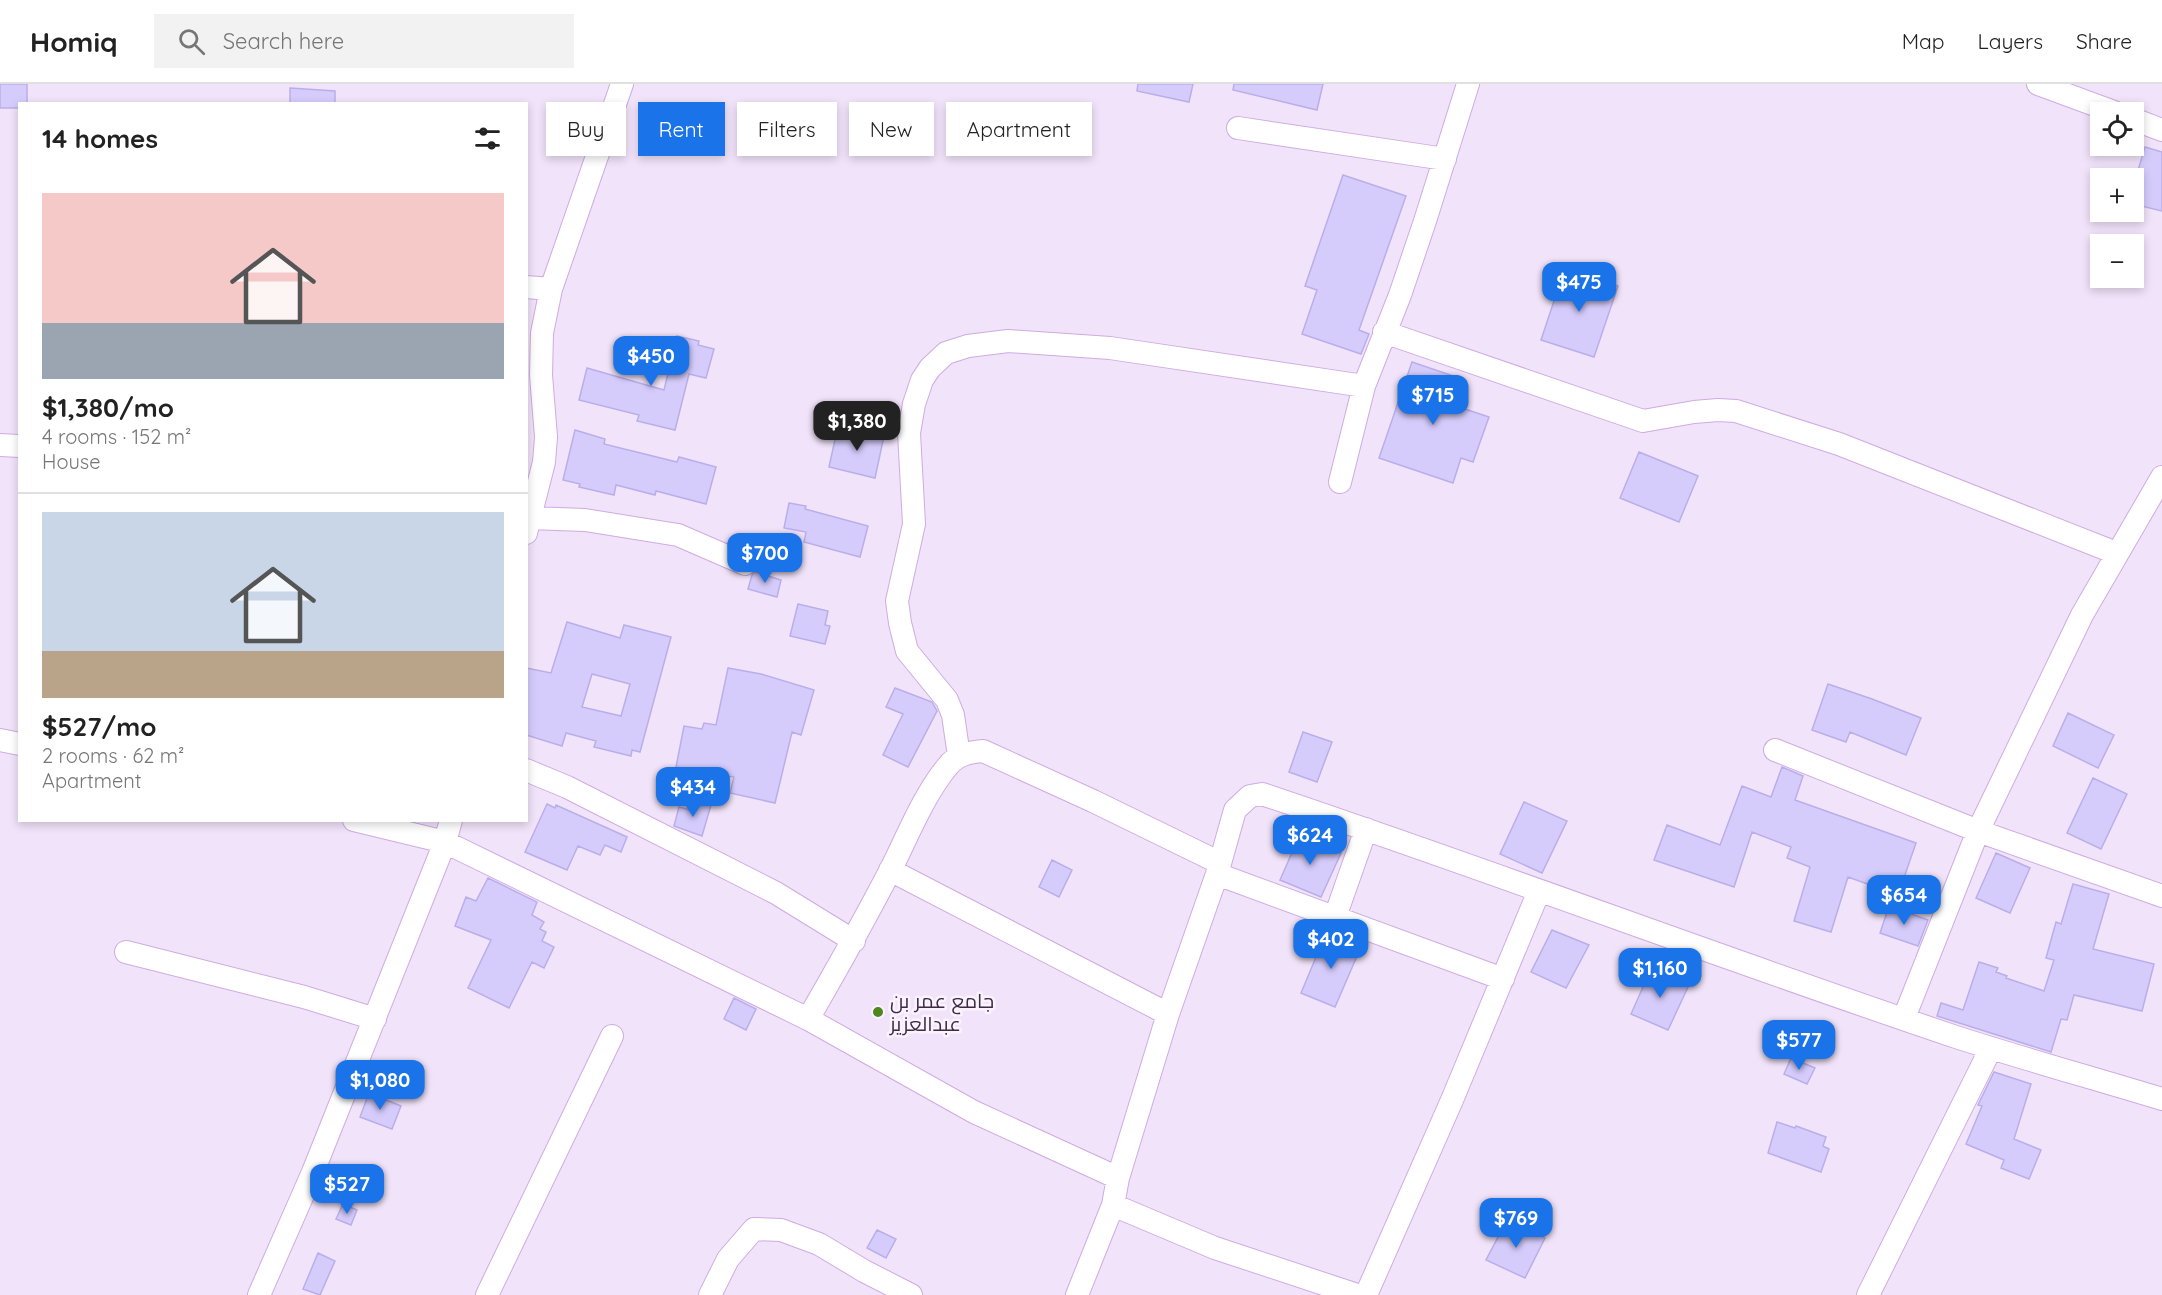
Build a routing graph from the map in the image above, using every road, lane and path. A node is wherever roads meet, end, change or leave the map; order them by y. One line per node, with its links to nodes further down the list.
1 (622, 84): 10 (street)
2 (1468, 84): 8 (street)
3 (2038, 84): 4 (street)
4 (2090, 103)
5 (2144, 123): 7 (street)
6 (1238, 128): 8 (street)
7 (2162, 130)
8 (1445, 159): 11 (street)
9 (528, 286): 10 (street)
10 (551, 289): 17 (street)
11 (1384, 332): 12 (street); 19 (street)
12 (1364, 386): 16 (street); 24 (street)
13 (0, 445): 14 (street)
14 (18, 446)
15 (2162, 477): 19 (street)
16 (1340, 482)
17 (533, 485): 18 (street)
18 (528, 526): 20 (street)
19 (2116, 554): 29 (street)
20 (745, 564)
21 (0, 740): 22 (street)
22 (18, 744)
23 (1775, 750): 29 (street)
24 (959, 756): 30 (street); 31 (street)
25 (528, 771): 35 (street)
26 (371, 822): 28 (street)
27 (1366, 829): 30 (street); 32 (street); 34 (street)
28 (448, 831): 40 (street); 41 (street)
29 (1978, 831): 33 (street); 39 (street)
30 (1218, 868): 34 (street); 38 (street)
31 (890, 870): 35 (street); 38 (street)
32 (1539, 891): 37 (street); 39 (street)
33 (2162, 896)
34 (1335, 917): 37 (street)
35 (854, 940): 41 (street)
36 (126, 952): 40 (street)
37 (1503, 979): 53 (street)
38 (1168, 1014): 45 (street)
39 (1904, 1018): 43 (street)
40 (375, 1019): 47 (street)
41 (808, 1019): 45 (street)
42 (612, 1036): 48 (street)
43 (1991, 1048): 44 (street); 54 (street)
44 (2162, 1099)
45 (1119, 1178): 46 (street)
46 (1113, 1205): 51 (street); 52 (street)
47 (261, 1294)
48 (487, 1295)
49 (710, 1295): 50 (street)
50 (911, 1295)
51 (1077, 1295)
52 (1357, 1295)
53 (1366, 1295)
54 (1868, 1295)

